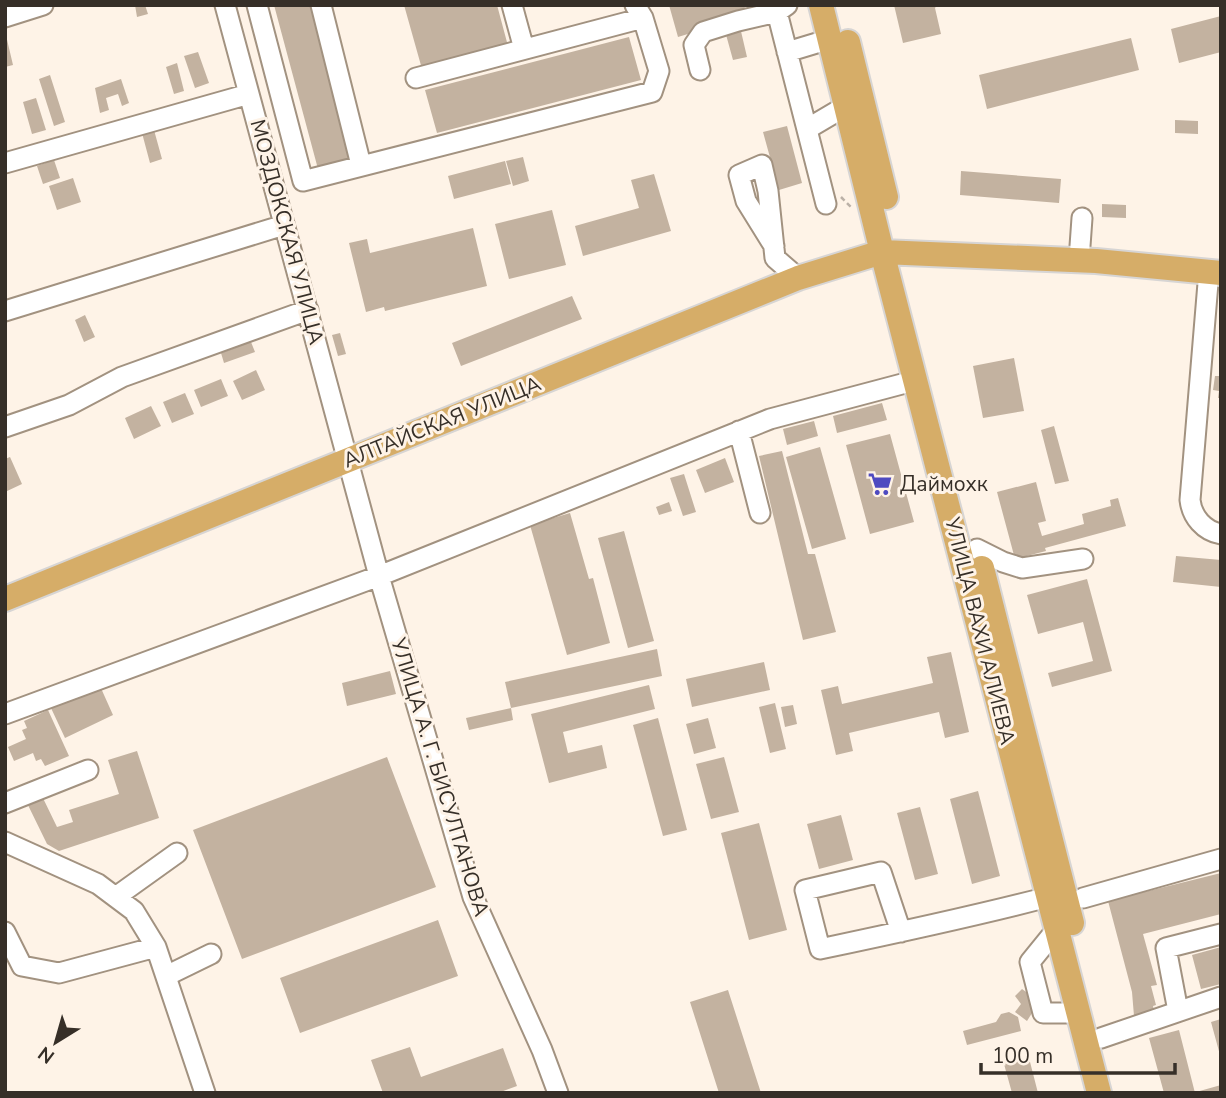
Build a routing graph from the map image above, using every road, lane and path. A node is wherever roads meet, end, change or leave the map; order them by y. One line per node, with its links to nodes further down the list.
1 (43, 5): 10 (street)
2 (225, 5): 16 (street, МОЗДОКСКАЯ УЛИЦА)
3 (257, 5): 20 (street)
4 (321, 5): 20 (street)
5 (512, 5): 12 (street)
6 (821, 5): 11 (main road, УЛИЦА ВАХИ АЛИЕВА)
7 (839, 5): 25 (main road, УЛИЦА ВАХИ АЛИЕВА)
8 (782, 9): 13 (street); 14 (street)
9 (639, 12): 12 (street); 20 (street)
10 (5, 17)
11 (830, 40): 13 (street); 17 (main road, УЛИЦА ВАХИ АЛИЕВА)
12 (524, 49): 15 (street)
13 (787, 52): 18 (street)
14 (700, 70)
15 (416, 78)
16 (250, 94): 19 (street); 23 (street, МОЗДОКСКАЯ УЛИЦА)
17 (846, 106): 18 (street); 25 (main road, УЛИЦА ВАХИ АЛИЕВА)
18 (807, 129): 21 (street)
19 (5, 163)
20 (361, 165)
21 (826, 204)
22 (1082, 218): 26 (street)
23 (285, 225): 29 (street, МОЗДОКСКАЯ УЛИЦА); 30 (street)
24 (774, 246): 28 (street)
25 (891, 253): 26 (main road, АЛТАЙСКАЯ УЛИЦА); 28 (main road, АЛТАЙСКАЯ УЛИЦА); 31 (main road, УЛИЦА ВАХИ АЛИЕВА); 37 (main road, УЛИЦА ВАХИ АЛИЕВА)
26 (1079, 260): 27 (main road, АЛТАЙСКАЯ УЛИЦА)
27 (1215, 272): 36 (street)
28 (798, 278): 34 (main road, АЛТАЙСКАЯ УЛИЦА)
29 (308, 310): 32 (street); 34 (street, МОЗДОКСКАЯ УЛИЦА)
30 (5, 311)
31 (916, 380): 33 (street); 48 (main road, УЛИЦА ВАХИ АЛИЕВА)
32 (5, 427)
33 (739, 431): 35 (street); 39 (street)
34 (349, 459): 39 (street, МОЗДОКСКАЯ УЛИЦА); 40 (main road, АЛТАЙСКАЯ УЛИЦА)
35 (760, 513)
36 (1221, 534)
37 (977, 549): 38 (street); 60 (main road, УЛИЦА ВАХИ АЛИЕВА)
38 (1083, 559)
39 (379, 576): 41 (street); 62 (street, УЛИЦА А. Г. БИСУЛТАНОВА)
40 (5, 599)
41 (5, 714)
42 (88, 770): 43 (street)
43 (5, 803)
44 (5, 842): 47 (street)
45 (177, 853): 47 (street)
46 (1221, 859): 49 (street)
47 (117, 896): 54 (street)
48 (1048, 897): 50 (main road, УЛИЦА ВАХИ АЛИЕВА); 52 (street)
49 (1083, 898)
50 (1056, 930): 59 (main road, УЛИЦА ВАХИ АЛИЕВА); 59 (street)
51 (5, 932): 54 (street)
52 (901, 932): 52 (street)
53 (1221, 934): 58 (street)
54 (156, 947): 56 (street)
55 (211, 954): 56 (street)
56 (166, 976): 61 (street)
57 (1221, 997): 58 (street)
58 (1178, 1011): 60 (street)
59 (1078, 1013): 63 (main road, УЛИЦА ВАХИ АЛИЕВА)
60 (1101, 1038): 64 (main road, УЛИЦА ВАХИ АЛИЕВА)
61 (205, 1093)
62 (558, 1093)
63 (1099, 1093)
64 (1115, 1093)

